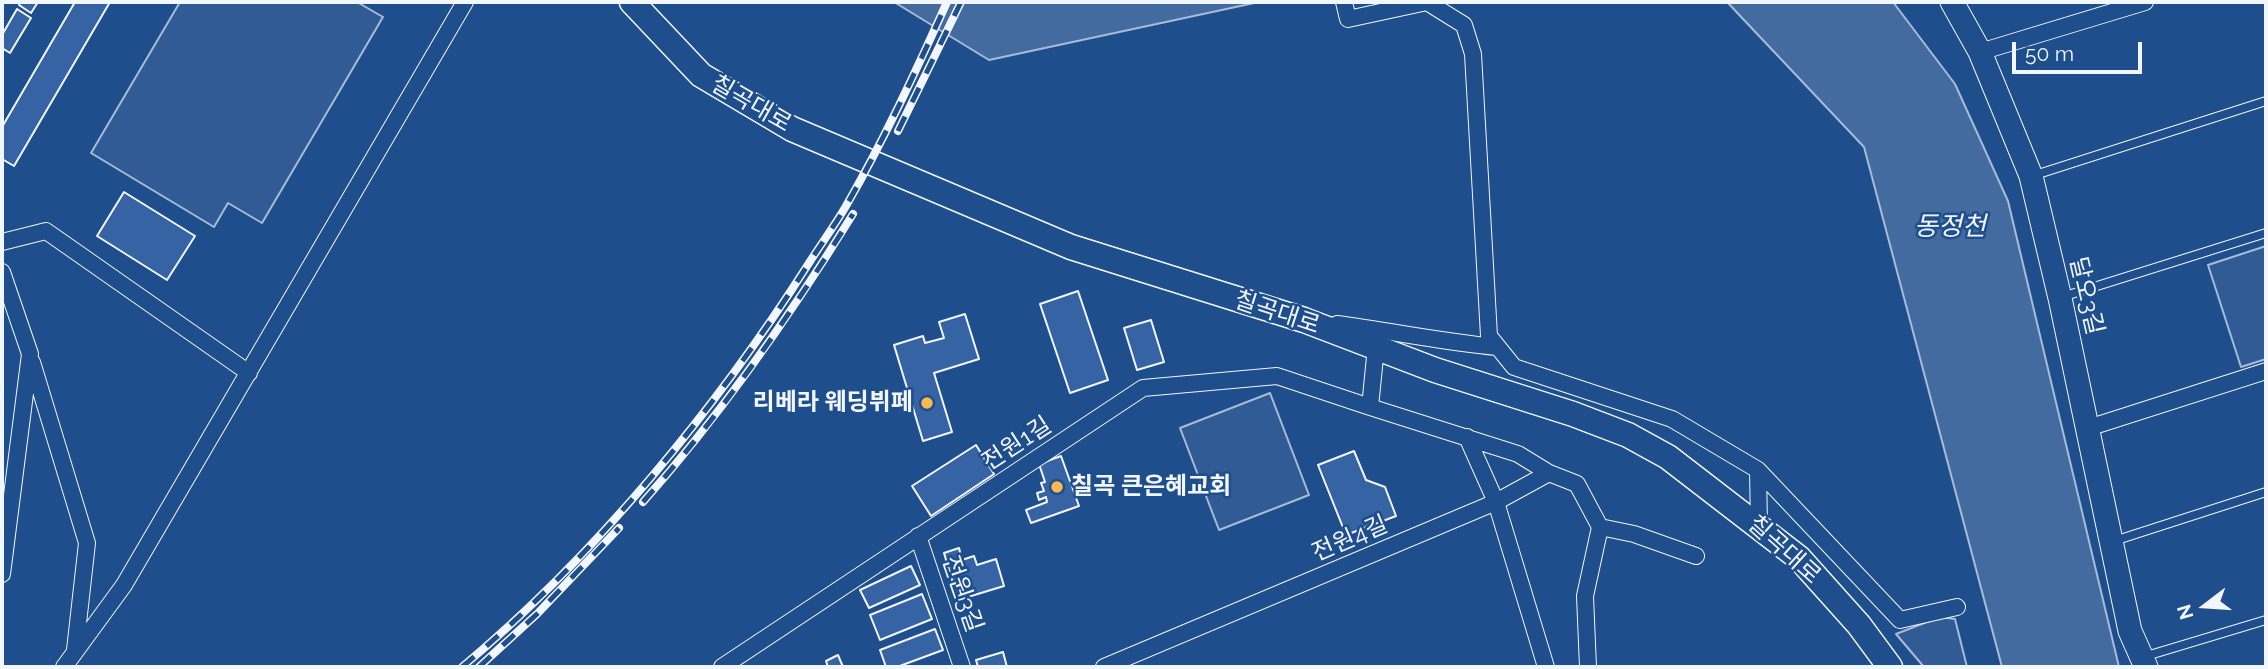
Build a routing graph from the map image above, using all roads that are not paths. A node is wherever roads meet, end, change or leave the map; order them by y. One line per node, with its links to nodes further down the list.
1 (465, 2): 19 (street)
2 (632, 2): 14 (main road, 칠곡대로)
3 (1344, 2): 4 (street)
4 (1427, 2): 16 (street)
5 (1952, 2): 7 (street, 달오3길)
6 (2145, 2): 7 (street)
7 (1980, 52): 9 (street, 달오3길)
8 (2266, 101): 9 (lane)
9 (2031, 176): 13 (street, 달오3길)
10 (2266, 233): 13 (lane)
11 (2, 242): 19 (street)
12 (2, 272): 17 (street)
13 (2060, 298): 21 (street, 달오3길)
14 (1304, 320): 15 (main road, 칠곡대로); 16 (street)
15 (1376, 347): 20 (street); 27 (main road, 칠곡대로)
16 (1497, 347): 23 (street)
17 (30, 354): 32 (street); 35 (street)
18 (2266, 371): 21 (street)
19 (249, 373): 35 (street)
20 (1370, 407): 22 (street, 전원1길); 29 (street, 전원1길)
21 (2088, 428): 30 (street, 달오3길)
22 (1467, 437): 24 (street, 전원1길); 26 (street)
23 (1758, 470): 27 (street); 33 (street)
24 (1549, 473): 26 (street, 전원4길); 28 (street, 전원1길)
25 (2266, 492): 30 (lane)
26 (1496, 502): 40 (street, 전원4길); 41 (street)
27 (1759, 525): 43 (main road, 칠곡대로)
28 (1601, 527): 31 (street); 42 (street)
29 (918, 536): 38 (street, 전원1길); 39 (street, 전원3길)
30 (2111, 542): 36 (street, 달오3길)
31 (1696, 556)
32 (2, 575)
33 (1957, 607)
34 (2266, 620): 36 (lane, 달오3길)
35 (75, 652): 37 (street)
36 (2143, 662)
37 (64, 667)
38 (722, 667)
39 (962, 667)
40 (1104, 667)
41 (1546, 667)
42 (1588, 667)
43 (1890, 667)

